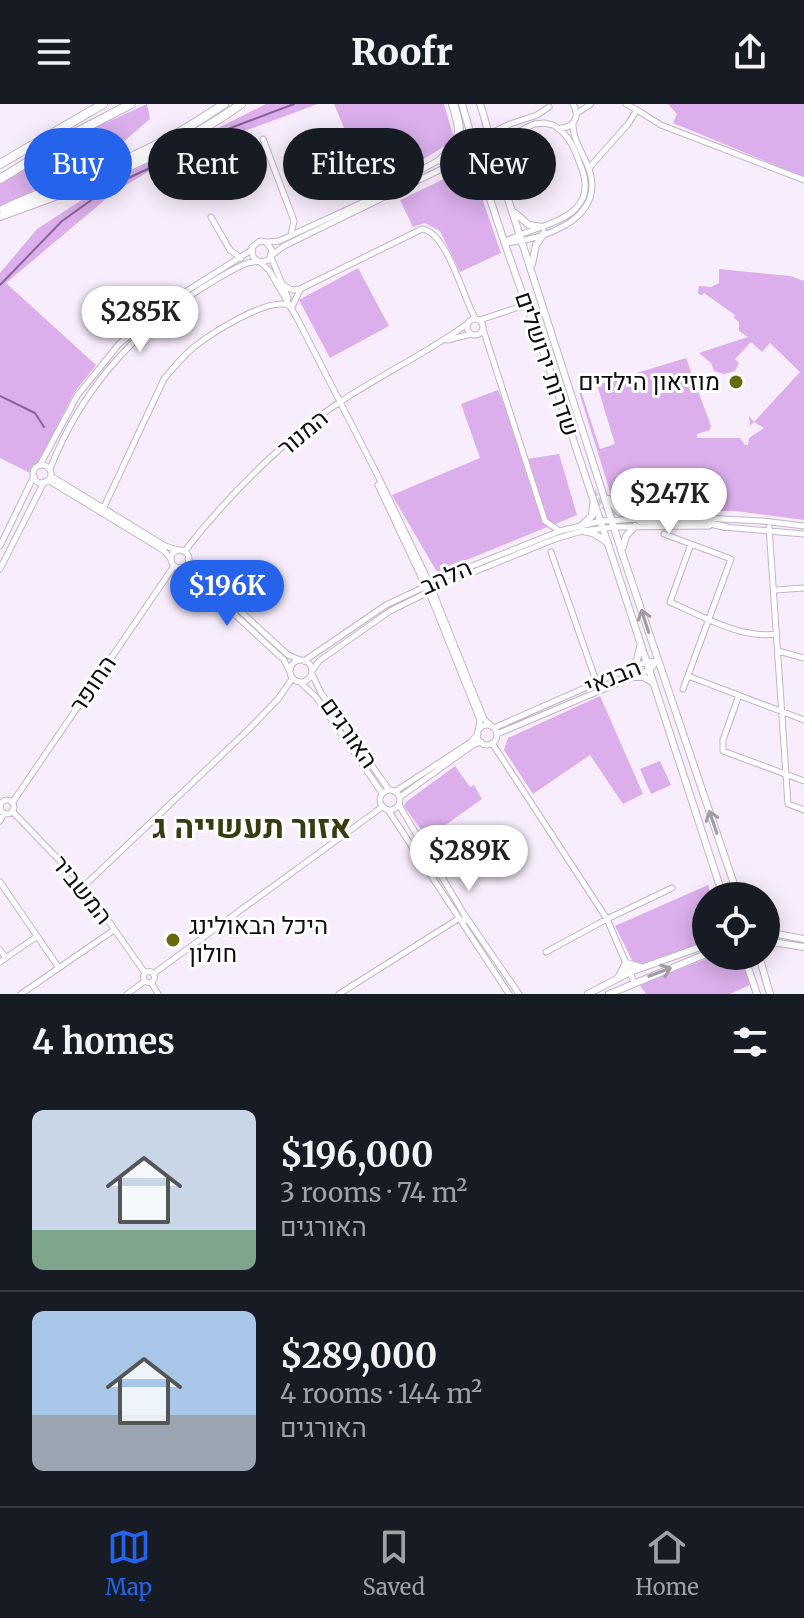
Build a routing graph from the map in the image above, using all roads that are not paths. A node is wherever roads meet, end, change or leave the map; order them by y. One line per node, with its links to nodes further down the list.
1 (103, 104): 20 (highway)
2 (131, 104): 22 (highway)
3 (243, 104): 11 (highway)
4 (453, 104): 16 (highway)
5 (462, 104): 33 (main road, שדרות ירושלים, bridge)
6 (480, 104): 24 (main road, שדרות ירושלים, bridge)
7 (573, 104): 13 (street)
8 (591, 104): 13 (street)
9 (626, 104): 12 (street)
10 (550, 105): 15 (street); 17 (street)
11 (228, 108): 25 (highway)
12 (637, 110): 21 (street); 23 (street)
13 (577, 113): 14 (street)
14 (573, 123): 15 (street); 21 (street)
15 (555, 126): 29 (street); 36 (street)
16 (460, 128)
17 (504, 128)
18 (267, 150): 27 (street)
19 (440, 161): 28 (street)
20 (0, 164)
21 (589, 168): 29 (street)
22 (0, 179)
23 (804, 180)
24 (512, 209): 29 (main road); 31 (main road, שדרות ירושלים)
25 (0, 214)
26 (211, 217): 34 (street)
27 (294, 221): 28 (street); 30 (street)
28 (308, 228): 30 (street)
29 (544, 230): 31 (street); 40 (main road)
30 (290, 236): 32 (street)
31 (521, 238): 33 (street); 40 (main road, שדרות ירושלים)
32 (266, 242): 35 (street); 36 (street)
33 (503, 243): 43 (main road, שדרות ירושלים)
34 (230, 250): 37 (street); 39 (street)
35 (251, 250): 37 (street); 38 (street)
36 (271, 256): 38 (street); 41 (street)
37 (242, 258): 39 (street)
38 (259, 261): 41 (street); 55 (street)
39 (227, 267): 53 (street)
40 (532, 268): 56 (main road, שדרות ירושלים)
41 (280, 285): 42 (street); 44 (street); 45 (street)
42 (300, 289): 45 (street); 48 (street)
43 (523, 293): 46 (street); 47 (main road, שדרות ירושלים)
44 (269, 305): 45 (street); 58 (street)
45 (291, 306): 52 (street)
46 (519, 307): 47 (street, המנור); 48 (street, המנור)
47 (528, 308): 57 (main road, שדרות ירושלים)
48 (477, 323): 49 (street); 49 (street); 50 (street, המנור); 51 (street)
49 (474, 334): 50 (street, המנור); 51 (street)
50 (444, 341): 52 (street, המנור)
51 (488, 350): 59 (street)
52 (340, 402): 75 (street, המנור); 82 (street)
53 (40, 465): 54 (street); 55 (street)
54 (34, 476): 55 (street); 74 (street)
55 (48, 477): 58 (street); 77 (street); 81 (street)
56 (602, 487): 60 (main road); 61 (main road, שדרות ירושלים)
57 (591, 489): 62 (main road, שדרות ירושלים); 66 (main road)
58 (104, 507): 75 (street)
59 (545, 521): 67 (street); 71 (street)
60 (639, 521): 61 (street); 61 (street); 63 (street); 65 (main road); 79 (main road)
61 (614, 523): 62 (street, הלהב); 79 (main road, שדרות ירושלים)
62 (602, 524): 66 (street, הלהב); 72 (main road, שדרות ירושלים)
63 (769, 526): 64 (street); 65 (street); 69 (street); 86 (street)
64 (804, 526)
65 (726, 527)
66 (582, 528): 67 (street, הלהב); 70 (street, הלהב); 72 (main road)
67 (560, 531): 71 (street, הלהב)
68 (664, 534): 73 (street)
69 (804, 534)
70 (555, 539): 71 (street, הלהב); 76 (street)
71 (539, 542): 76 (street); 83 (street, הלהב)
72 (608, 543): 91 (main road, שדרות ירושלים)
73 (691, 544): 89 (street); 89 (street)
74 (0, 546)
75 (181, 551): 77 (street, המנור); 78 (street)
76 (551, 552): 102 (street)
77 (171, 559): 80 (street)
78 (188, 559): 80 (street, החופר); 94 (street)
79 (624, 559): 95 (main road, שדרות ירושלים, one-way to 79)
80 (177, 567): 99 (street); 118 (street, החופר)
81 (0, 569)
82 (423, 576): 83 (street); 84 (street); 87 (street)
83 (442, 582): 84 (street, הלהב); 88 (street)
84 (429, 588): 87 (street, הלהב); 88 (street)
85 (804, 588): 86 (street)
86 (775, 590): 90 (street)
87 (418, 593): 88 (street); 94 (street, הלהב); 98 (street, הלהב)
88 (434, 600): 111 (street); 112 (street)
89 (710, 619): 90 (street); 100 (street)
90 (776, 634): 92 (street)
91 (640, 639): 96 (main road, שדרות ירושלים); 97 (main road)
92 (778, 651): 93 (street); 109 (street)
93 (804, 658)
94 (302, 661): 98 (street); 99 (street)
95 (658, 661): 96 (street, הבנאי); 130 (main road, שדרות ירושלים, one-way to 95)
96 (648, 666): 97 (street, הבנאי); 101 (street, הבנאי); 106 (main road, שדרות ירושלים)
97 (630, 668): 103 (street, הבנאי)
98 (312, 672): 104 (street); 117 (street, האורגים)
99 (291, 676): 104 (street); 131 (street)
100 (688, 676): 107 (street); 108 (street)
101 (633, 677): 106 (main road); 111 (street, הבנאי)
102 (595, 678): 103 (street); 105 (street)
103 (602, 680): 105 (street, הבנאי)
104 (301, 683): 117 (street, האורגים)
105 (592, 685): 111 (street, הבנאי)
106 (655, 688): 129 (main road, שדרות ירושלים)
107 (683, 689)
108 (739, 695): 109 (street); 115 (street)
109 (783, 712): 110 (street); 115 (street)
110 (804, 720)
111 (494, 729): 112 (street); 114 (street)
112 (478, 732): 113 (street); 117 (street)
113 (481, 742): 114 (street); 117 (street)
114 (492, 743): 133 (street)
115 (785, 774): 116 (street); 122 (street)
116 (804, 781)
117 (392, 793): 120 (street); 121 (street)
118 (12, 803): 119 (street); 123 (street)
119 (1, 804): 124 (street)
120 (399, 805): 121 (street); 135 (street)
121 (385, 808): 125 (street); 126 (street)
122 (804, 810)
123 (12, 811): 124 (street); 131 (street, המשביר)
124 (4, 813): 127 (street)
125 (375, 813): 126 (street); 154 (street)
126 (395, 819): 134 (street)
127 (0, 821)
128 (0, 882): 138 (street)
129 (718, 882)
130 (733, 882)
131 (84, 886): 136 (street, המשביר)
132 (672, 888): 133 (street)
133 (607, 919): 144 (street); 147 (street)
134 (460, 921): 135 (street); 161 (street); 162 (street)
135 (470, 922): 163 (street)
136 (114, 930): 149 (street); 153 (street, המשביר)
137 (780, 935): 139 (main road)
138 (36, 937): 146 (street); 149 (street)
139 (804, 939)
140 (780, 943): 141 (main road)
141 (804, 947)
142 (0, 950): 146 (street)
143 (692, 950): 148 (main road)
144 (546, 952)
145 (692, 959): 157 (main road, one-way to 145)
146 (3, 960)
147 (626, 963): 148 (main road); 152 (street); 155 (main road)
148 (644, 967): 152 (main road)
149 (59, 968): 158 (street)
150 (749, 970): 166 (main road)
151 (763, 970): 167 (main road)
152 (630, 972): 155 (main road); 157 (street)
153 (145, 973): 154 (street); 156 (street)
154 (153, 974): 156 (street)
155 (618, 978): 164 (main road)
156 (148, 982): 159 (street); 160 (street)
157 (634, 982): 165 (main road)
158 (21, 994)
159 (127, 994)
160 (158, 994)
161 (339, 994)
162 (509, 994)
163 (519, 994)
164 (588, 994)
165 (609, 994)
166 (757, 994)
167 (770, 994)

